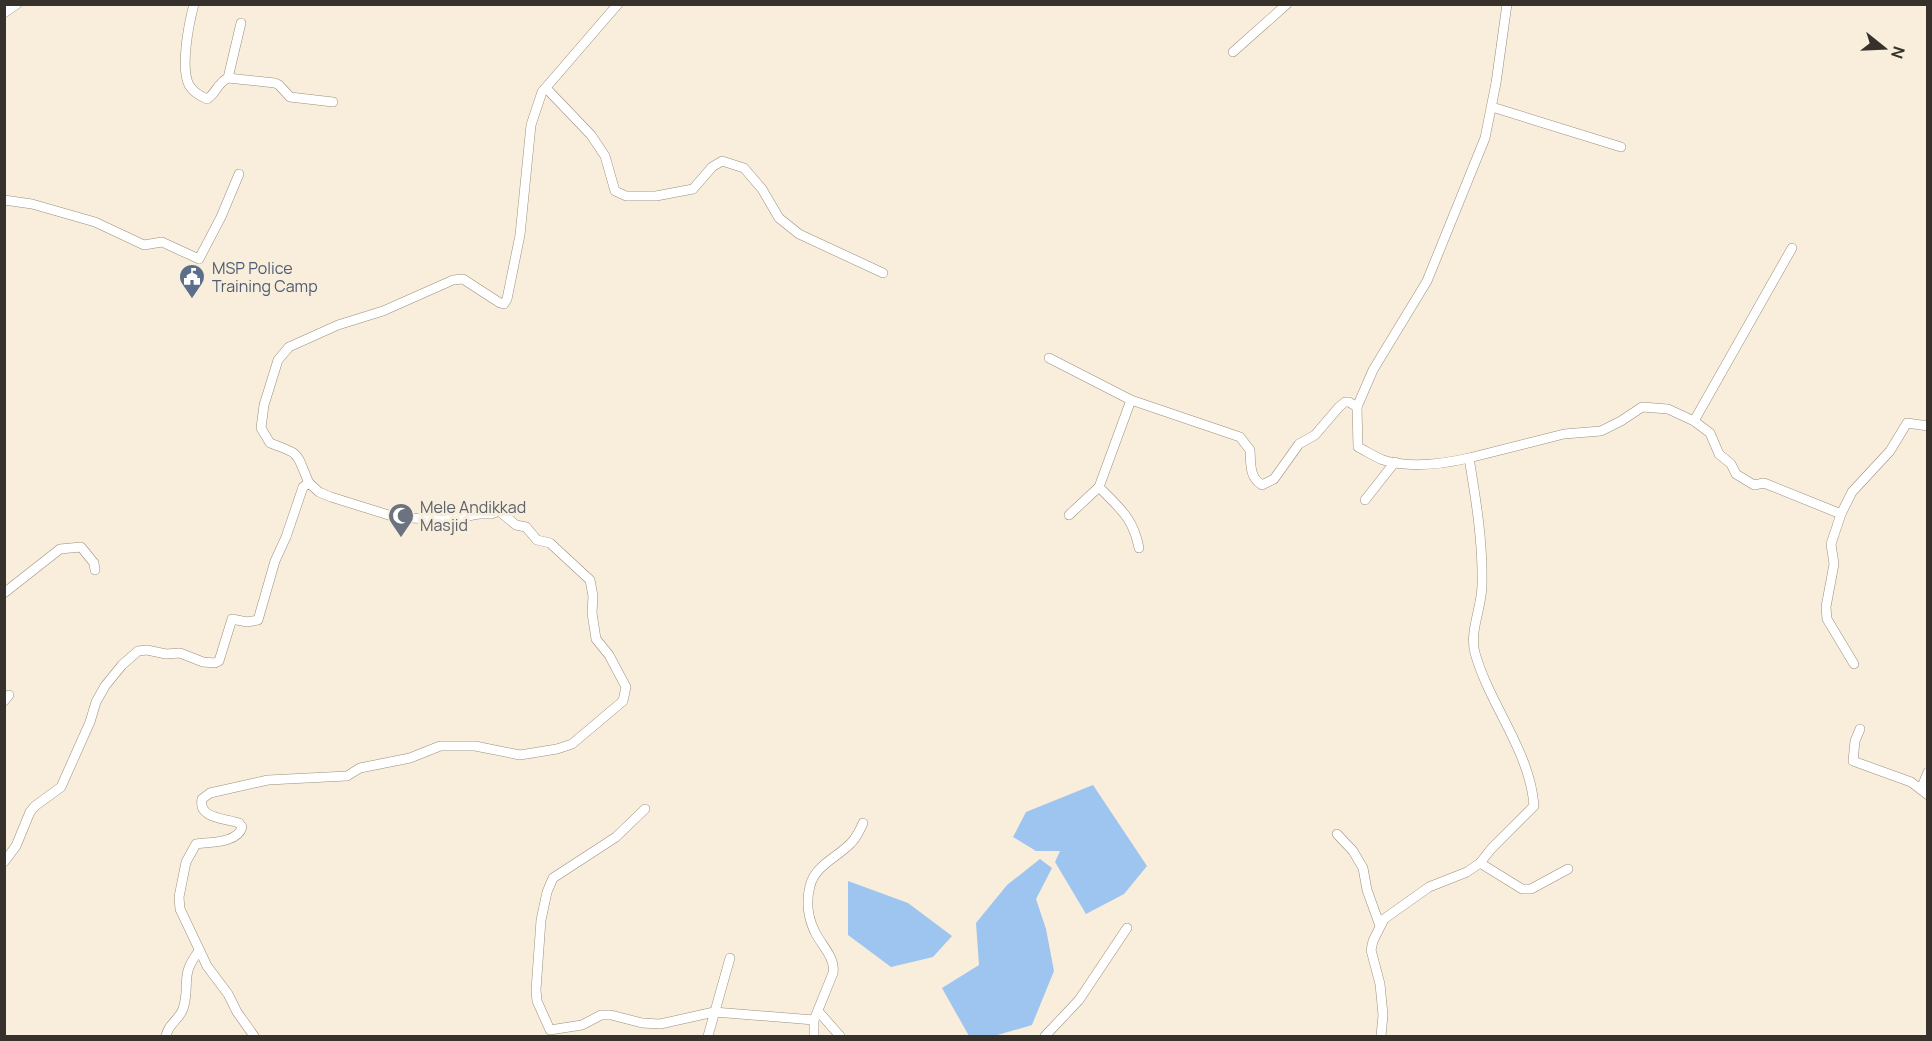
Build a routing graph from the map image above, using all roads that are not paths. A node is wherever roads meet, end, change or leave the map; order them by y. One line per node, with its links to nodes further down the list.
1 (17, 4): 6 (street)
2 (194, 4): 9 (street)
3 (618, 4): 10 (street)
4 (1287, 4): 8 (street)
5 (1507, 4): 12 (street)
6 (4, 13)
7 (241, 23): 9 (street)
8 (1233, 52)
9 (228, 78): 11 (street)
10 (546, 88): 17 (street); 25 (street)
11 (333, 102)
12 (1492, 107): 13 (street); 20 (street)
13 (1620, 147)
14 (239, 174): 15 (street)
15 (4, 200)
16 (1791, 248): 21 (street)
17 (883, 273)
18 (1049, 358): 19 (street)
19 (1131, 400): 20 (street); 26 (street)
20 (1357, 407): 24 (street)
21 (1694, 421): 23 (street); 28 (street)
22 (1928, 426): 28 (street)
23 (1469, 458): 24 (street); 41 (street)
24 (1395, 462): 27 (street)
25 (309, 483): 40 (street); 45 (street)
26 (1099, 487): 29 (street); 30 (street)
27 (1365, 500)
28 (1841, 514): 33 (street)
29 (1069, 515)
30 (1138, 548)
31 (95, 570): 32 (street)
32 (4, 593)
33 (1854, 664)
34 (1860, 729): 36 (street)
35 (1928, 772): 36 (street)
36 (1924, 792)
37 (645, 809): 47 (street)
38 (863, 823): 48 (street)
39 (1337, 834): 43 (street)
40 (4, 862)
41 (1480, 863): 42 (street); 43 (street)
42 (1568, 869)
43 (1380, 926): 55 (street)
44 (1127, 928): 54 (street)
45 (199, 951): 49 (street); 50 (street)
46 (730, 958): 47 (street)
47 (714, 1012): 48 (street); 51 (street)
48 (816, 1016): 52 (street); 53 (street)
49 (166, 1036)
50 (254, 1036)
51 (708, 1036)
52 (814, 1036)
53 (840, 1036)
54 (1045, 1036)
55 (1381, 1036)

